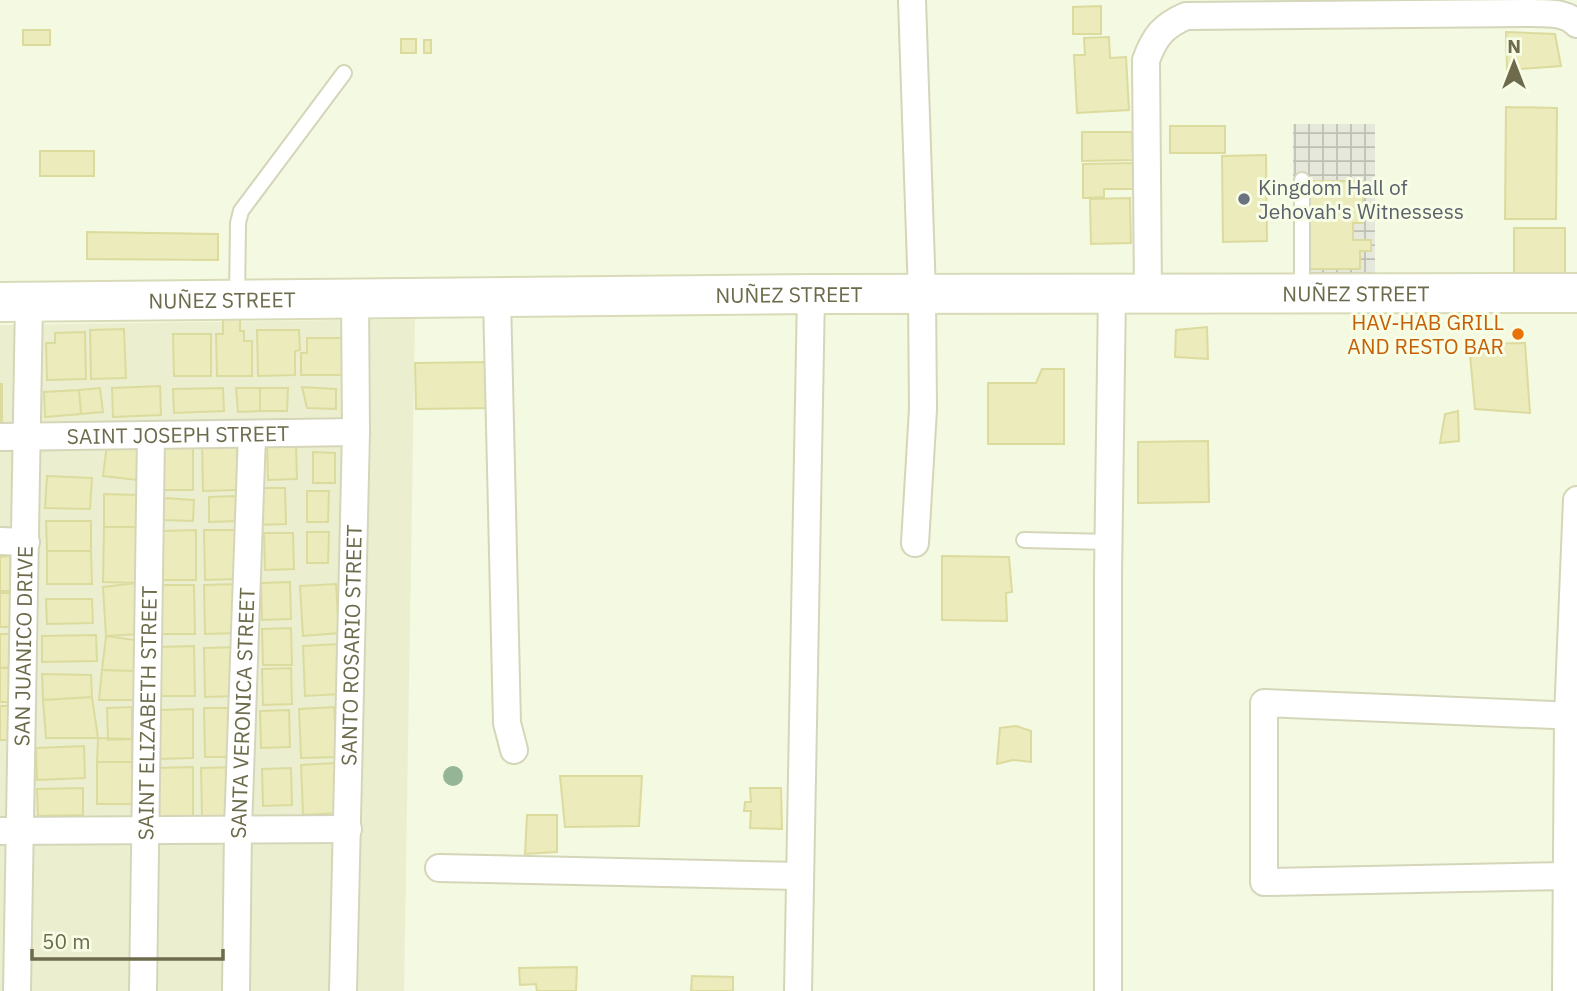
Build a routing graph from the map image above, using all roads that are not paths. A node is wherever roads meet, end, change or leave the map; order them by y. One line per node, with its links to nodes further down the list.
1 (912, 0): 11 (street)
2 (1531, 6): 3 (street); 4 (street)
3 (1313, 8): 7 (street)
4 (1577, 24)
5 (344, 73): 14 (lane)
6 (1303, 180): 8 (lane)
7 (1130, 293): 8 (street, NUÑEZ STREET); 11 (street, NUÑEZ STREET); 24 (street)
8 (1303, 293): 9 (street, NUÑEZ STREET)
9 (1577, 293)
10 (811, 294): 11 (street, NUÑEZ STREET); 12 (street, NUÑEZ STREET); 33 (street)
11 (922, 294): 25 (street)
12 (497, 298): 13 (street, NUÑEZ STREET); 27 (street)
13 (355, 299): 14 (street, NUÑEZ STREET); 16 (street, SANTO ROSARIO STREET)
14 (237, 300): 15 (street, NUÑEZ STREET)
15 (15, 302): 20 (street, SAN JUANICO DRIVE)
16 (356, 432): 17 (street, SAINT JOSEPH STREET); 29 (street, SANTO ROSARIO STREET)
17 (252, 434): 18 (street, SAINT JOSEPH STREET); 28 (street, SANTA VERONICA STREET)
18 (151, 435): 20 (street, SAINT JOSEPH STREET); 30 (street, SAINT ELIZABETH STREET)
19 (0, 437): 20 (street, SAINT JOSEPH STREET)
20 (28, 437): 23 (street, SAN JUANICO DRIVE)
21 (1577, 500): 26 (street)
22 (1024, 540): 24 (lane)
23 (13, 542): 31 (street, SAN JUANICO DRIVE)
24 (1110, 542): 41 (street)
25 (915, 544)
26 (1572, 717): 34 (street); 34 (street)
27 (514, 750)
28 (239, 829): 29 (street); 30 (street); 38 (street, SANTA VERONICA STREET)
29 (348, 829): 39 (street, SANTO ROSARIO STREET)
30 (145, 830): 31 (street); 37 (street, SAINT ELIZABETH STREET)
31 (10, 831): 36 (street, SAN JUANICO DRIVE)
32 (439, 868): 33 (street)
33 (800, 876): 40 (street)
34 (1567, 876): 35 (street)
35 (1572, 915): 42 (street)
36 (17, 991)
37 (143, 991)
38 (236, 991)
39 (343, 991)
40 (798, 991)
41 (1108, 991)
42 (1566, 991)

